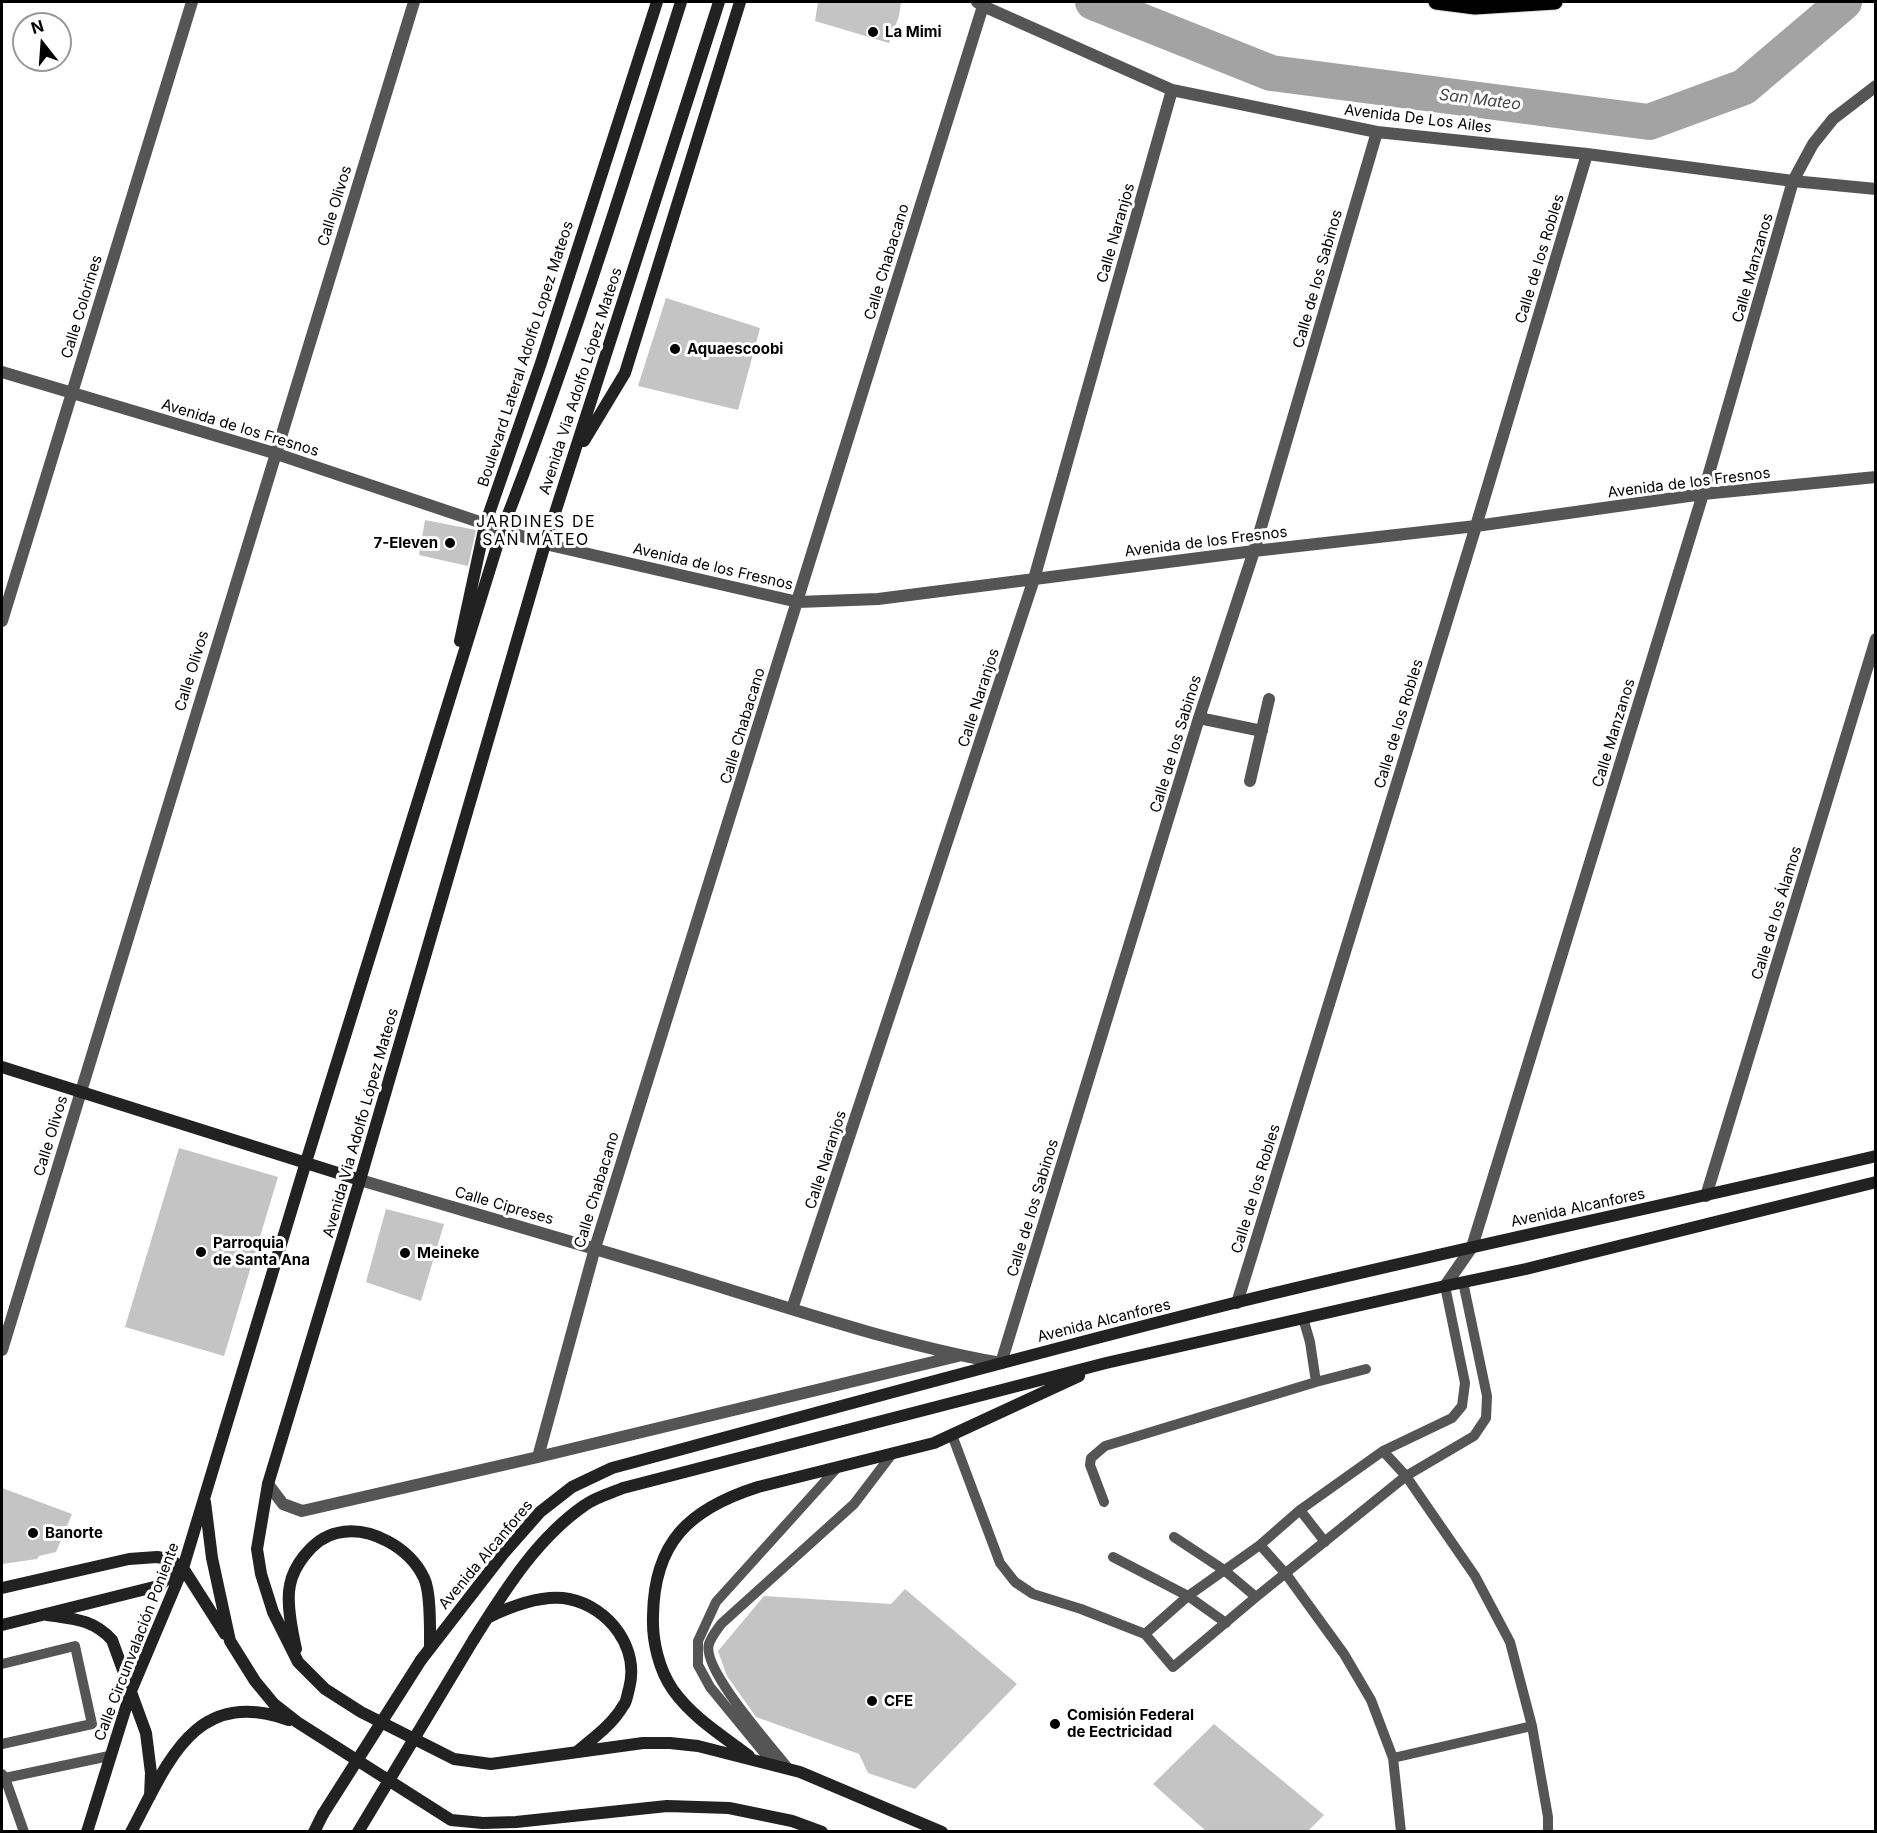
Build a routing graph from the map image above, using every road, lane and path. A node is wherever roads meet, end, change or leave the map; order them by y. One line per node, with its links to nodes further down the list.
1 (192, 2): 18 (street, Calle Colorines)
2 (414, 2): 19 (street, Calle Olivos)
3 (657, 2): 23 (main road, Boulevard Lateral Adolfo Lopez Mateos)
4 (681, 2): 25 (main road, Avenida Via Adolfo López Mateos)
5 (720, 2): 20 (main road, Avenida Via Adolfo López Mateos)
6 (740, 2): 20 (main road)
7 (1436, 2): 10 (main road)
8 (1555, 2): 10 (main road)
9 (980, 4): 12 (street, Avenida De Los Ailes); 29 (street, Calle Chabacano)
10 (1474, 4)
11 (1875, 86): 15 (street, Calle Manzanos)
12 (1172, 90): 13 (street, Avenida De Los Ailes); 28 (street, Calle Naranjos)
13 (1377, 132): 14 (street, Avenida De Los Ailes); 27 (street, Calle de los Sabinos)
14 (1587, 154): 15 (street, Avenida De Los Ailes); 24 (street, Calle de los Robles)
15 (1794, 182): 16 (street, Avenida De Los Ailes); 22 (street, Calle Manzanos)
16 (1875, 189)
17 (2, 372): 18 (street, Avenida de los Fresnos)
18 (72, 392): 19 (street, Avenida de los Fresnos); 30 (street, Calle Colorines)
19 (274, 453): 23 (street, Avenida de los Fresnos); 38 (street, Calle Olivos)
20 (573, 457): 26 (main road, Avenida Via Adolfo López Mateos)
21 (1875, 477): 22 (street, Avenida de los Fresnos)
22 (1703, 494): 24 (street, Avenida de los Fresnos); 44 (street, Calle Manzanos)
23 (485, 525): 25 (street, Avenida de los Fresnos); 34 (main road, Boulevard Lateral Adolfo Lopez Mateos)
24 (1476, 526): 27 (street, Avenida de los Fresnos); 48 (street, Calle de los Robles)
25 (502, 530): 26 (street, Avenida de los Fresnos); 34 (main road, Avenida Via Adolfo López Mateos)
26 (545, 544): 29 (street, Avenida de los Fresnos); 41 (main road, Avenida Via Adolfo López Mateos)
27 (1254, 551): 28 (street, Avenida de los Fresnos); 33 (street, Calle de los Sabinos)
28 (1034, 579): 29 (street, Avenida de los Fresnos); 49 (street, Calle Naranjos)
29 (798, 602): 45 (street, Calle Chabacano)
30 (2, 621)
31 (1875, 639): 43 (street, Calle de los Álamos)
32 (1269, 699): 35 (street)
33 (1199, 718): 35 (street); 53 (street, Calle de los Sabinos)
34 (443, 721): 40 (main road, Avenida Via Adolfo López Mateos)
35 (1262, 731): 36 (street)
36 (1250, 781)
37 (2, 1067): 38 (main road, Calle Cipreses)
38 (80, 1091): 40 (main road, Calle Cipreses); 51 (street, Calle Olivos)
39 (1875, 1156): 43 (main road, Avenida Alcanfores)
40 (306, 1162): 41 (main road, Calle Cipreses); 66 (main road, Avenida Via Adolfo López Mateos)
41 (360, 1180): 45 (street, Calle Cipreses); 65 (main road, Avenida Via Adolfo López Mateos)
42 (1875, 1182): 46 (main road)
43 (1706, 1196): 44 (main road, Avenida Alcanfores)
44 (1472, 1247): 47 (street, Calle Manzanos); 48 (main road, Avenida Alcanfores)
45 (595, 1248): 49 (street, Calle Cipreses); 62 (street, Calle Chabacano)
46 (1463, 1282): 47 (main road); 55 (lane)
47 (1445, 1286): 50 (main road); 57 (lane)
48 (1237, 1303): 53 (main road, Avenida Alcanfores)
49 (792, 1309): 52 (street, Calle Cipreses)
50 (1303, 1318): 54 (main road); 58 (lane)
51 (2, 1350)
52 (960, 1356): 53 (street, Calle Cipreses); 62 (street)
53 (1001, 1363): 85 (main road, Avenida Alcanfores)
54 (1106, 1363): 59 (main road); 80 (main road)
55 (1481, 1367): 57 (lane); 64 (lane)
56 (1366, 1369): 58 (lane)
57 (1462, 1371): 60 (lane)
58 (1316, 1382): 67 (lane)
59 (952, 1435): 61 (main road); 83 (lane)
60 (1383, 1451): 64 (lane); 68 (lane)
61 (892, 1454): 63 (main road); 97 (lane)
62 (538, 1457): 65 (street)
63 (837, 1468): 95 (main road); 96 (lane)
64 (1406, 1476): 70 (lane); 90 (lane)
65 (268, 1484): 86 (main road, Avenida Via Adolfo López Mateos)
66 (205, 1499): 73 (main road, Calle Circunvalación Poniente); 84 (main road, Avenida Via Adolfo López Mateos)
67 (1104, 1502)
68 (1300, 1510): 70 (lane); 71 (lane)
69 (1174, 1537): 74 (lane)
70 (1325, 1542): 75 (lane)
71 (1260, 1545): 74 (lane); 75 (lane)
72 (1113, 1557): 77 (lane)
73 (183, 1568): 76 (main road); 79 (main road); 84 (main road); 88 (main road, Calle Circunvalación Poniente)
74 (1224, 1570): 77 (lane); 78 (lane)
75 (1286, 1574): 78 (lane); 94 (lane)
76 (2, 1588)
77 (1188, 1596): 81 (lane); 83 (lane)
78 (1256, 1597): 81 (lane)
79 (47, 1615): 82 (main road); 88 (main road)
80 (488, 1617): 92 (main road); 105 (main road, bridge)
81 (1226, 1623): 83 (lane)
82 (2, 1625)
83 (1145, 1634)
84 (230, 1641): 89 (main road, Avenida Via Adolfo López Mateos)
85 (430, 1647): 86 (main road); 104 (main road, Avenida Alcanfores, bridge)
86 (298, 1662): 92 (main road, Avenida Via Adolfo López Mateos)
87 (2, 1664): 91 (lane)
88 (131, 1691): 93 (main road, Calle Circunvalación Poniente); 99 (main road)
89 (297, 1722): 99 (main road); 100 (main road, Avenida Via Adolfo López Mateos)
90 (1532, 1726): 94 (lane); 110 (lane)
91 (2, 1744)
92 (577, 1752): 95 (main road, Avenida Via Adolfo López Mateos)
93 (109, 1756): 98 (lane); 102 (main road, Calle Circunvalación Poniente)
94 (1393, 1758): 109 (lane)
95 (755, 1760): 96 (main road, Avenida Via Adolfo López Mateos)
96 (774, 1765): 97 (main road, Avenida Via Adolfo López Mateos)
97 (789, 1769): 108 (main road, Avenida Via Adolfo López Mateos)
98 (3, 1776): 101 (lane)
99 (150, 1796): 103 (main road)
100 (451, 1820): 106 (main road); 107 (main road, Avenida Via Adolfo López Mateos)
101 (24, 1832)
102 (87, 1832)
103 (131, 1832)
104 (314, 1832)
105 (358, 1832)
106 (463, 1832)
107 (822, 1832)
108 (942, 1832)
109 (1401, 1832)
110 (1548, 1832)

